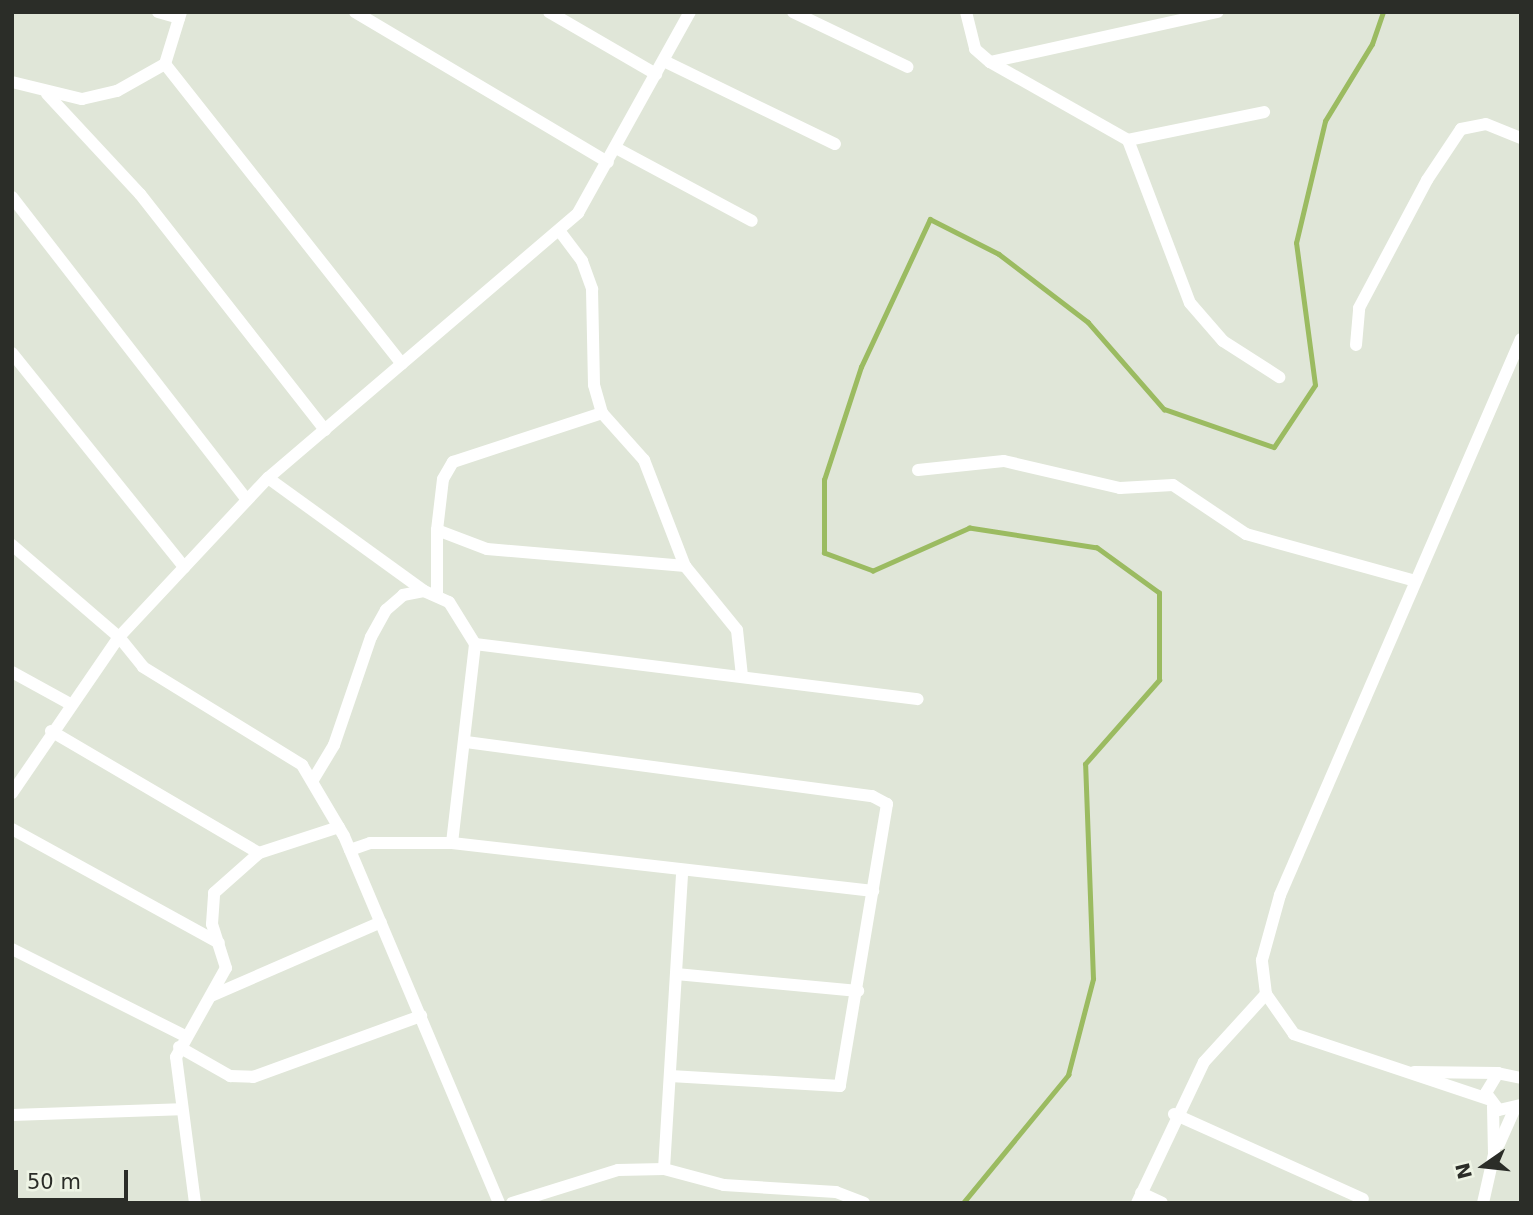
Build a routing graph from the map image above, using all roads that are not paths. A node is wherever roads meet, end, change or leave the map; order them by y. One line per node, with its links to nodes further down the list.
1 (158, 12): 8 (street)
2 (355, 12): 22 (street)
3 (549, 12): 13 (street)
4 (690, 12): 9 (street)
5 (793, 12): 12 (street)
6 (966, 12): 10 (street)
7 (1219, 12): 10 (street)
8 (180, 15): 11 (street)
9 (664, 61): 13 (street); 20 (street)
10 (990, 62): 19 (street)
11 (165, 64): 15 (street); 29 (street)
12 (908, 67)
13 (656, 74): 21 (street)
14 (12, 82): 15 (street)
15 (47, 94): 32 (street)
16 (1264, 112): 19 (street)
17 (1521, 133): 18 (street)
18 (1520, 138): 27 (street)
19 (1128, 140): 30 (street)
20 (835, 144)
21 (616, 148): 22 (street); 24 (street)
22 (608, 162): 25 (street)
23 (12, 197): 35 (street)
24 (752, 221)
25 (561, 233): 29 (street); 31 (street)
26 (1521, 339): 40 (street)
27 (1356, 345)
28 (12, 353): 39 (street)
29 (402, 364): 32 (street)
30 (1279, 377)
31 (602, 413): 36 (street); 38 (street)
32 (325, 429): 34 (street)
33 (918, 470): 40 (street)
34 (268, 478): 35 (street); 41 (street)
35 (247, 500): 39 (street)
36 (437, 530): 38 (street); 41 (street)
37 (12, 545): 42 (street)
38 (685, 566): 45 (street)
39 (184, 567): 42 (street)
40 (1415, 581): 64 (street)
41 (431, 593): 43 (street); 50 (street)
42 (119, 637): 47 (street); 50 (street)
43 (475, 644): 45 (street); 49 (street)
44 (12, 672): 47 (street)
45 (741, 677): 46 (street)
46 (918, 699)
47 (72, 705): 48 (street)
48 (51, 731): 51 (street); 56 (street)
49 (466, 742): 54 (street); 58 (street)
50 (313, 780): 52 (street)
51 (13, 791)
52 (340, 827): 55 (street); 56 (street)
53 (12, 830): 60 (street)
54 (452, 844): 55 (street); 57 (street)
55 (350, 850): 59 (street)
56 (259, 853): 60 (street)
57 (682, 874): 58 (street); 62 (street)
58 (873, 891): 63 (street)
59 (381, 922): 65 (street); 66 (street)
60 (219, 943): 65 (street)
61 (12, 948): 67 (street)
62 (676, 974): 63 (street); 71 (street)
63 (858, 992): 71 (street)
64 (1266, 994): 68 (street); 75 (street)
65 (208, 998): 67 (street)
66 (421, 1016): 67 (street); 82 (street)
67 (182, 1042): 74 (street)
68 (1399, 1072): 69 (street); 72 (street)
69 (1498, 1073): 70 (street); 72 (street)
70 (1519, 1075)
71 (670, 1076): 78 (street)
72 (1490, 1103): 73 (street); 77 (street)
73 (1519, 1107): 77 (street)
74 (180, 1109): 76 (street); 81 (street)
75 (1174, 1114): 79 (street); 80 (street)
76 (12, 1115)
77 (1494, 1154): 86 (street)
78 (664, 1169): 83 (street); 84 (street)
79 (1139, 1198): 85 (street)
80 (1363, 1199)
81 (195, 1203)
82 (499, 1203)
83 (512, 1203)
84 (864, 1203)
85 (1162, 1203)
86 (1483, 1203)

